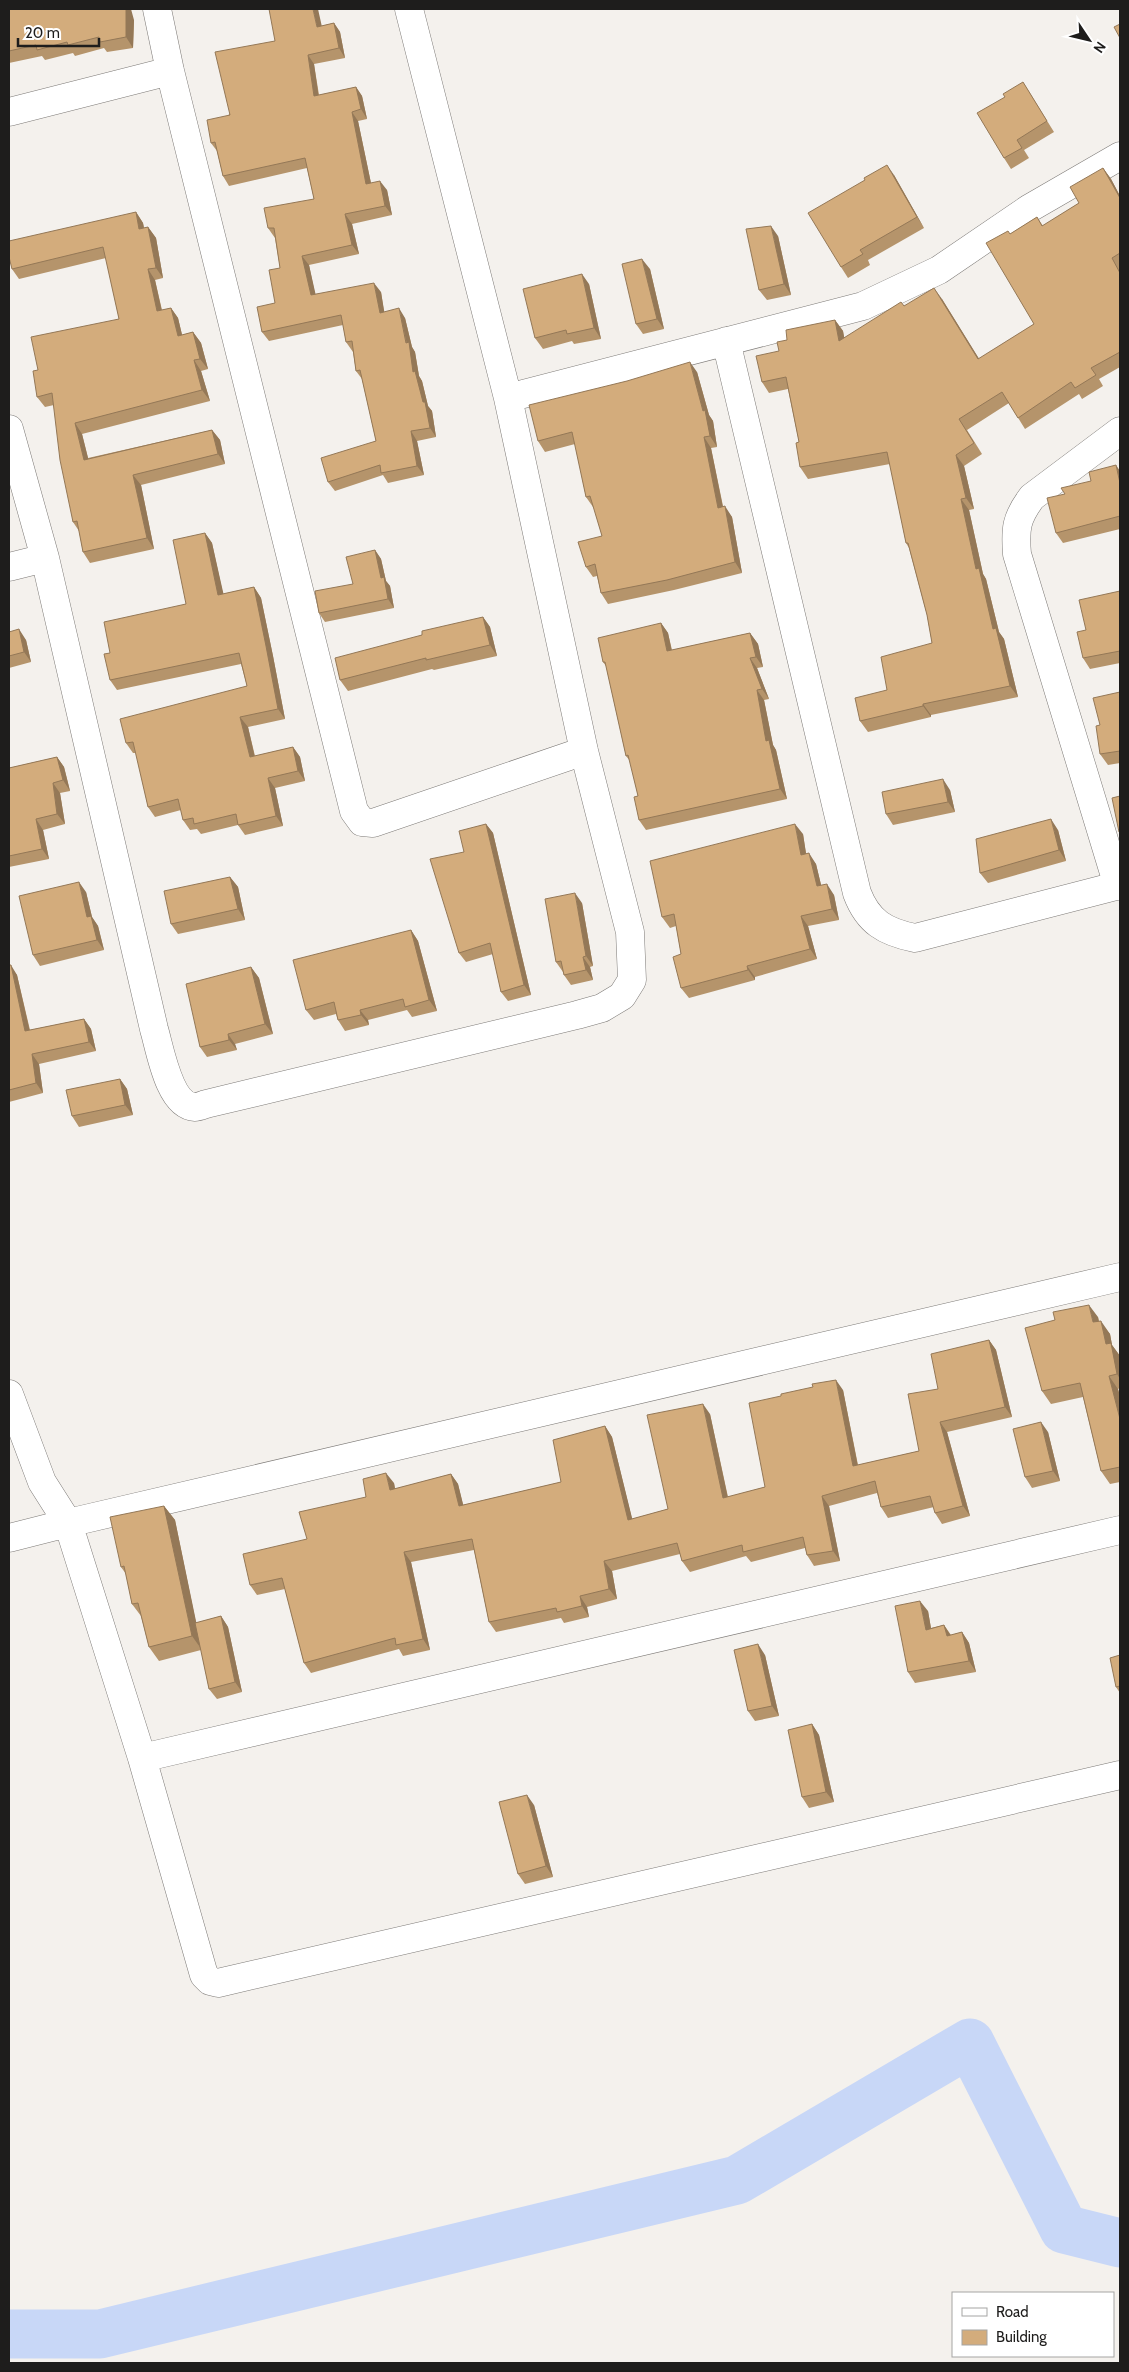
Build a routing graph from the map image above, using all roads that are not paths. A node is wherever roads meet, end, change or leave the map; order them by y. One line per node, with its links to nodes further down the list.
1 (157, 9): 3 (street)
2 (409, 9): 7 (street)
3 (170, 71): 4 (street); 12 (street)
4 (9, 112)
5 (1120, 156): 6 (street)
6 (726, 342): 7 (street); 13 (street)
7 (508, 398): 12 (street)
8 (9, 430): 10 (street)
9 (1120, 431): 13 (street)
10 (45, 558): 11 (street); 12 (street)
11 (9, 567)
12 (584, 751)
13 (1119, 886)
14 (1120, 1277): 16 (street)
15 (9, 1394): 16 (street)
16 (68, 1524): 18 (street); 19 (street)
17 (1120, 1530): 19 (street)
18 (9, 1538)
19 (142, 1758): 20 (street)
20 (1120, 1775)

